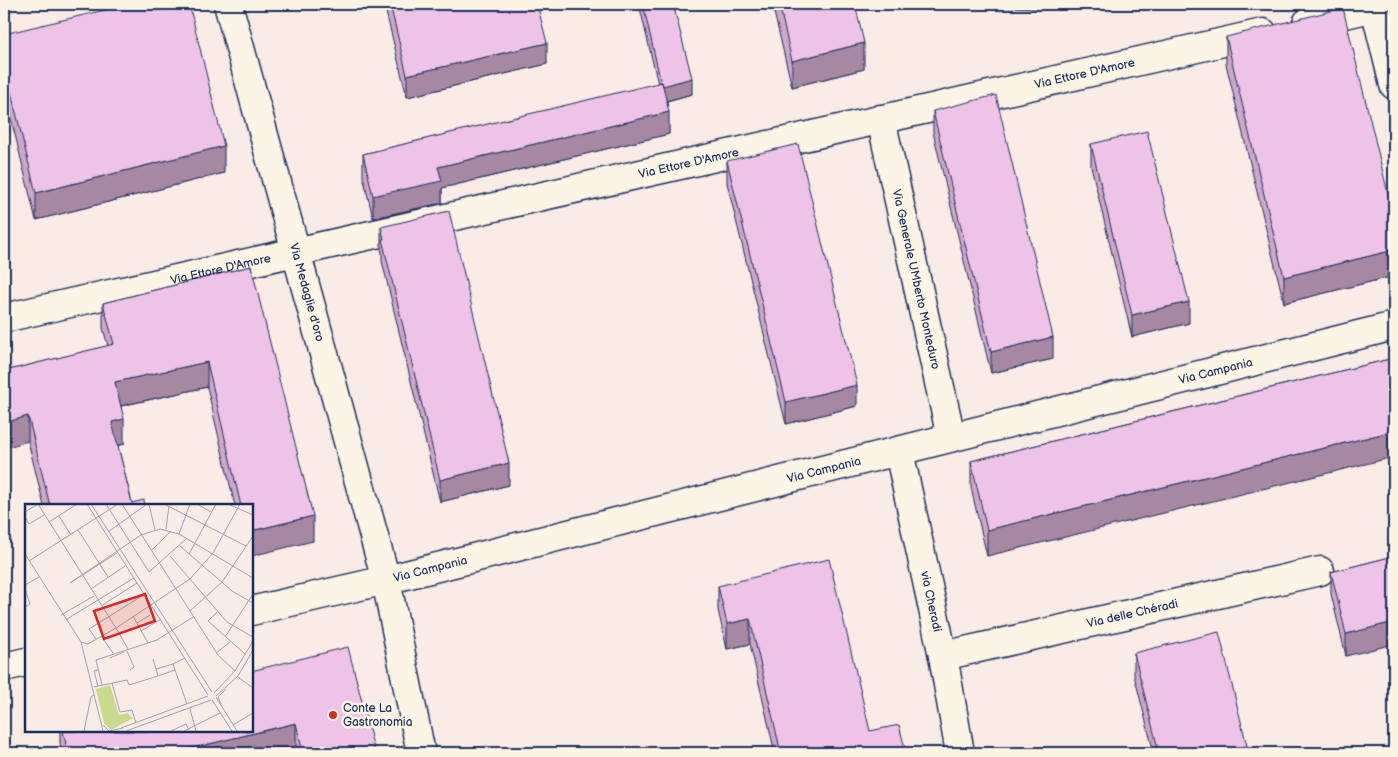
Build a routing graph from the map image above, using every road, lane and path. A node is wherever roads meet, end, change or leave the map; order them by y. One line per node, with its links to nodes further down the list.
1 (228, 4): 5 (street, Via Medaglie d'oro)
2 (1374, 6): 3 (street); 4 (street, Via Ettore D'Amore)
3 (1394, 85)
4 (881, 119): 5 (street, Via Ettore D'Amore); 8 (street, Via Generale UMberto Monteduro)
5 (296, 253): 6 (street, Via Ettore D'Amore); 11 (street, Via Medaglie d'oro)
6 (4, 318)
7 (1394, 326): 8 (street, Via Campania)
8 (951, 438): 9 (street, Via Campania)
9 (900, 451): 11 (street, Via Campania); 13 (street, via Cheradi)
10 (1320, 571): 13 (street, Via delle Chéradi)
11 (386, 580): 12 (street, Via Campania); 16 (street)
12 (252, 611)
13 (943, 656): 17 (street, via Cheradi)
14 (25, 662): 15 (street)
15 (4, 667)
16 (421, 753)
17 (960, 753)

